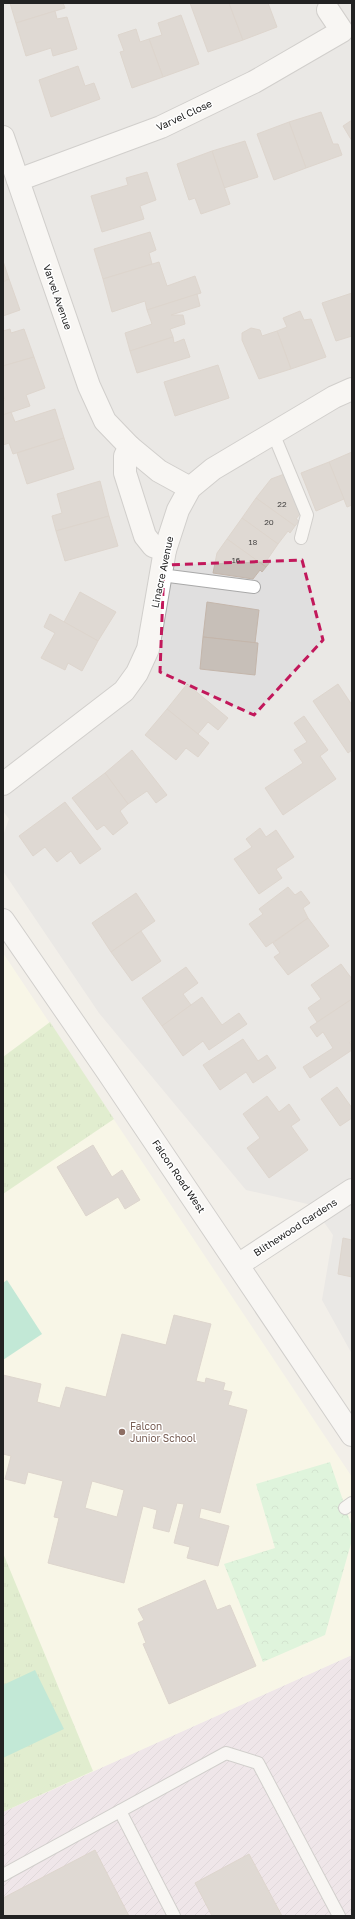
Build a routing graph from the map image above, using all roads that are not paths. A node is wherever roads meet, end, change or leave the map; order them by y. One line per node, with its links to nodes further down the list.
1 (328, 10): 2 (street, Varvel Close)
2 (347, 39): 4 (street, Varvel Close)
3 (3, 137): 4 (street, Varvel Avenue)
4 (18, 180): 7 (street, Varvel Avenue)
5 (352, 389): 6 (street, Linacre Avenue)
6 (273, 433): 8 (street, Linacre Avenue); 9 (lane)
7 (130, 448): 8 (street, Varvel Avenue); 10 (street)
8 (190, 488): 10 (street, Linacre Avenue)
9 (301, 538)
10 (165, 550): 11 (street, Linacre Avenue)
11 (161, 575): 12 (lane); 13 (street, Linacre Avenue)
12 (254, 587)
13 (3, 784)
14 (3, 920): 16 (street, Falcon Road West)
15 (352, 1190): 16 (street, Blithewood Gardens)
16 (238, 1265): 17 (street, Falcon Road West)
17 (352, 1435)
18 (120, 1811): 19 (lane); 20 (lane); 21 (lane)
19 (3, 1875)
20 (174, 1916)
21 (339, 1916)

